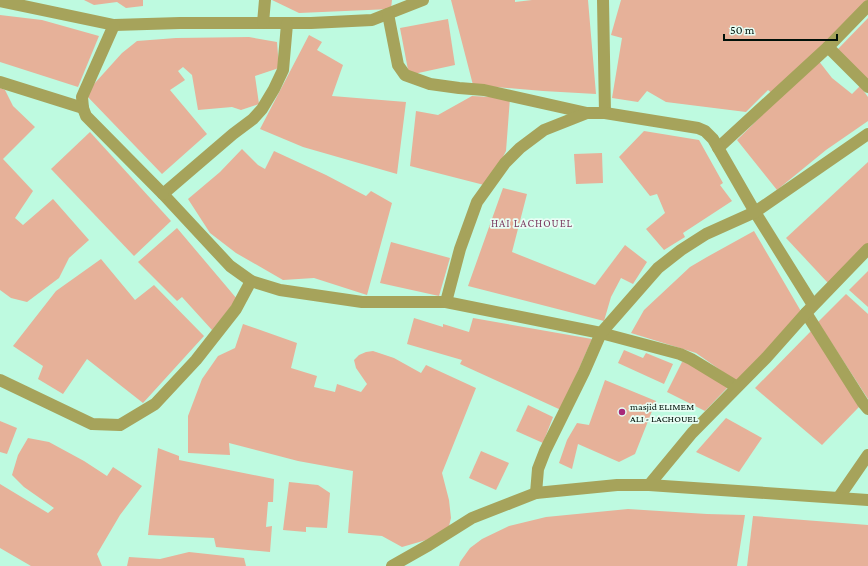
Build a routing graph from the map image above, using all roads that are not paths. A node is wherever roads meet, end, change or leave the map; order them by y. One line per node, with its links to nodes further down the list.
1 (265, 0): 7 (street)
2 (423, 0): 6 (street)
3 (603, 0): 15 (street)
4 (0, 1): 9 (street)
5 (868, 6): 10 (street)
6 (388, 14): 8 (street); 14 (street)
7 (263, 23): 8 (street); 9 (street)
8 (287, 24): 18 (street)
9 (114, 25): 13 (street)
10 (828, 47): 12 (street); 17 (street)
11 (0, 82): 13 (street)
12 (868, 87)
13 (83, 108): 18 (street)
14 (587, 113): 15 (street); 22 (street)
15 (605, 113): 17 (street)
16 (868, 134): 19 (street)
17 (718, 148): 19 (street)
18 (163, 194): 21 (street)
19 (755, 212): 23 (street); 24 (street)
20 (868, 249): 23 (street)
21 (251, 281): 22 (street); 25 (street)
22 (446, 302): 24 (street)
23 (810, 309): 26 (street); 27 (street)
24 (601, 333): 26 (street); 30 (street)
25 (0, 380)
26 (737, 387): 29 (street)
27 (868, 409)
28 (868, 455): 31 (street)
29 (649, 485): 30 (street); 31 (street)
30 (536, 493): 33 (street)
31 (839, 497): 32 (street)
32 (868, 500)
33 (392, 566)

